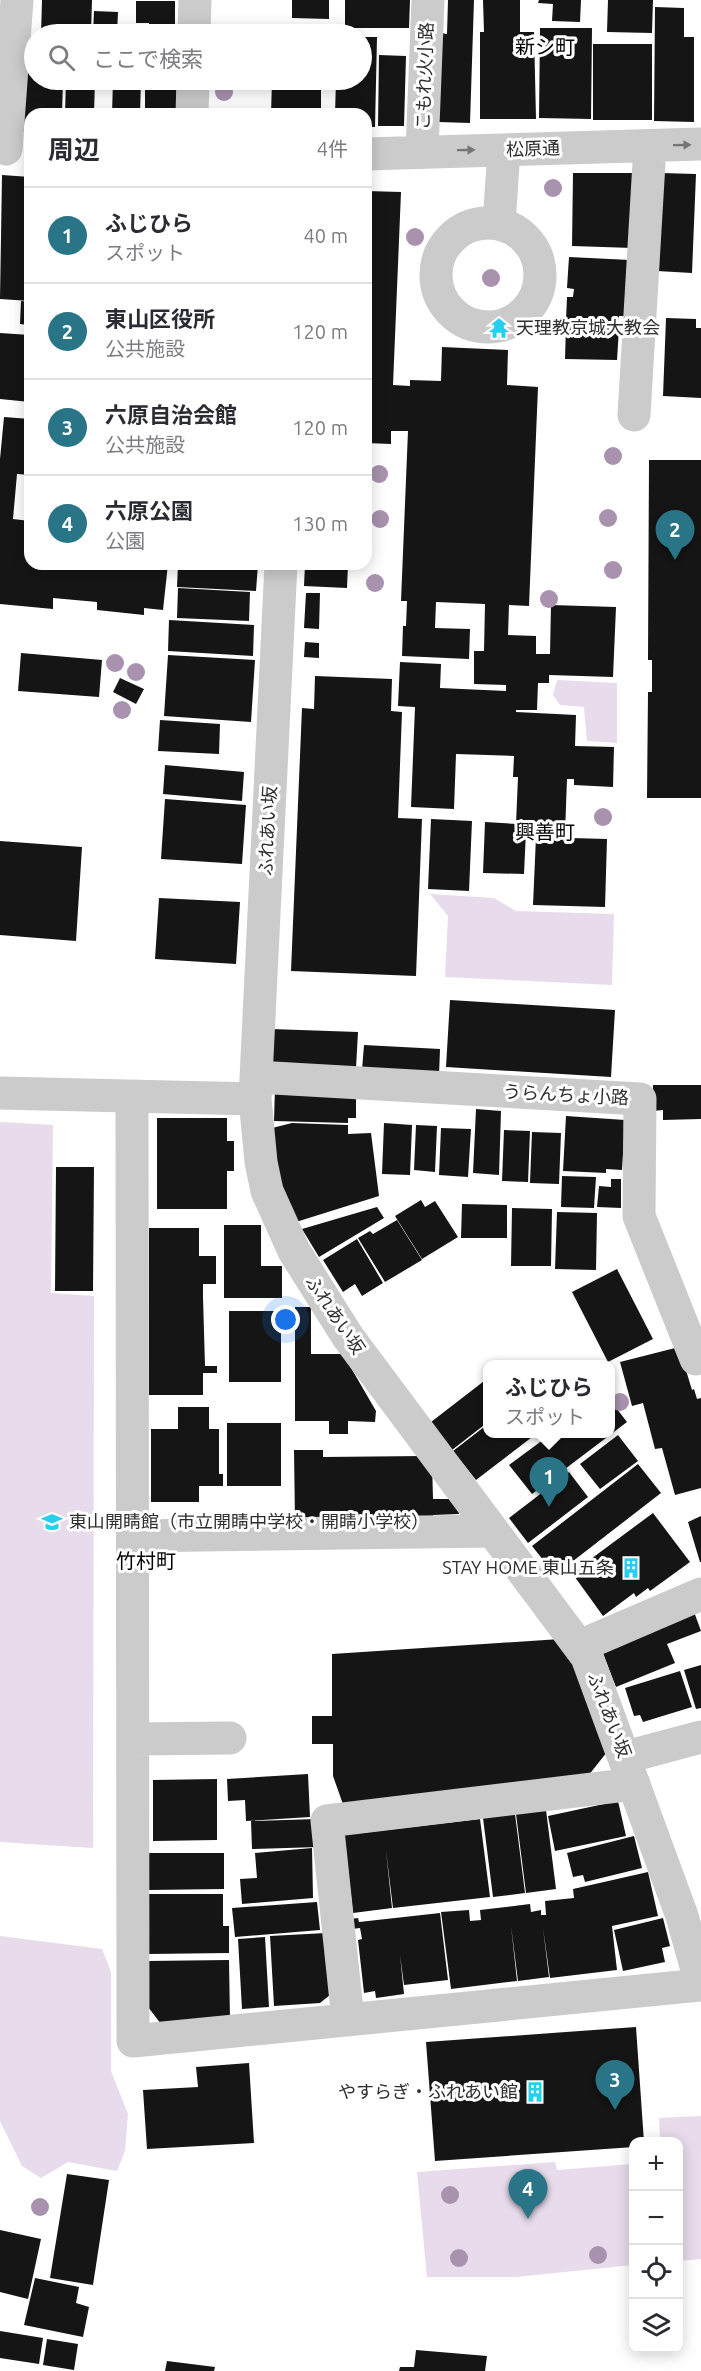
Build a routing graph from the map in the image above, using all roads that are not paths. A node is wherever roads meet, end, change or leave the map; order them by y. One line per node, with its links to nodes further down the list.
1 (17, 0): 9 (street)
2 (195, 0): 4 (street)
3 (428, 0): 11 (street, こもれ火小路)
4 (195, 24)
5 (193, 90): 6 (street)
6 (192, 108)
7 (701, 144): 8 (street, 松原通, one-way to 7)
8 (650, 146): 10 (street, 松原通); 14 (street)
9 (12, 149)
10 (504, 150): 11 (street, 松原通, one-way to 10); 13 (street)
11 (422, 151): 12 (street, 松原通)
12 (372, 154)
13 (499, 224)
14 (634, 415)
15 (281, 570): 16 (street, ふれあい坂)
16 (256, 1088): 18 (street); 19 (street, うらんちょ小路); 21 (street, ふれあい坂)
17 (0, 1093): 18 (street)
18 (132, 1098): 22 (street)
19 (692, 1323): 20 (street, うらんちょ小路)
20 (696, 1359)
21 (493, 1531): 22 (street); 24 (street, ふれあい坂)
22 (134, 1536): 27 (street)
23 (701, 1594): 24 (street)
24 (580, 1646): 28 (street, ふれあい坂)
25 (701, 1737): 28 (street)
26 (230, 1738): 27 (street)
27 (134, 1739): 31 (street)
28 (630, 1771): 29 (street, ふれあい坂); 31 (street)
29 (692, 1915): 30 (street, ふれあい坂)
30 (701, 1984): 31 (street)
31 (348, 2020)

